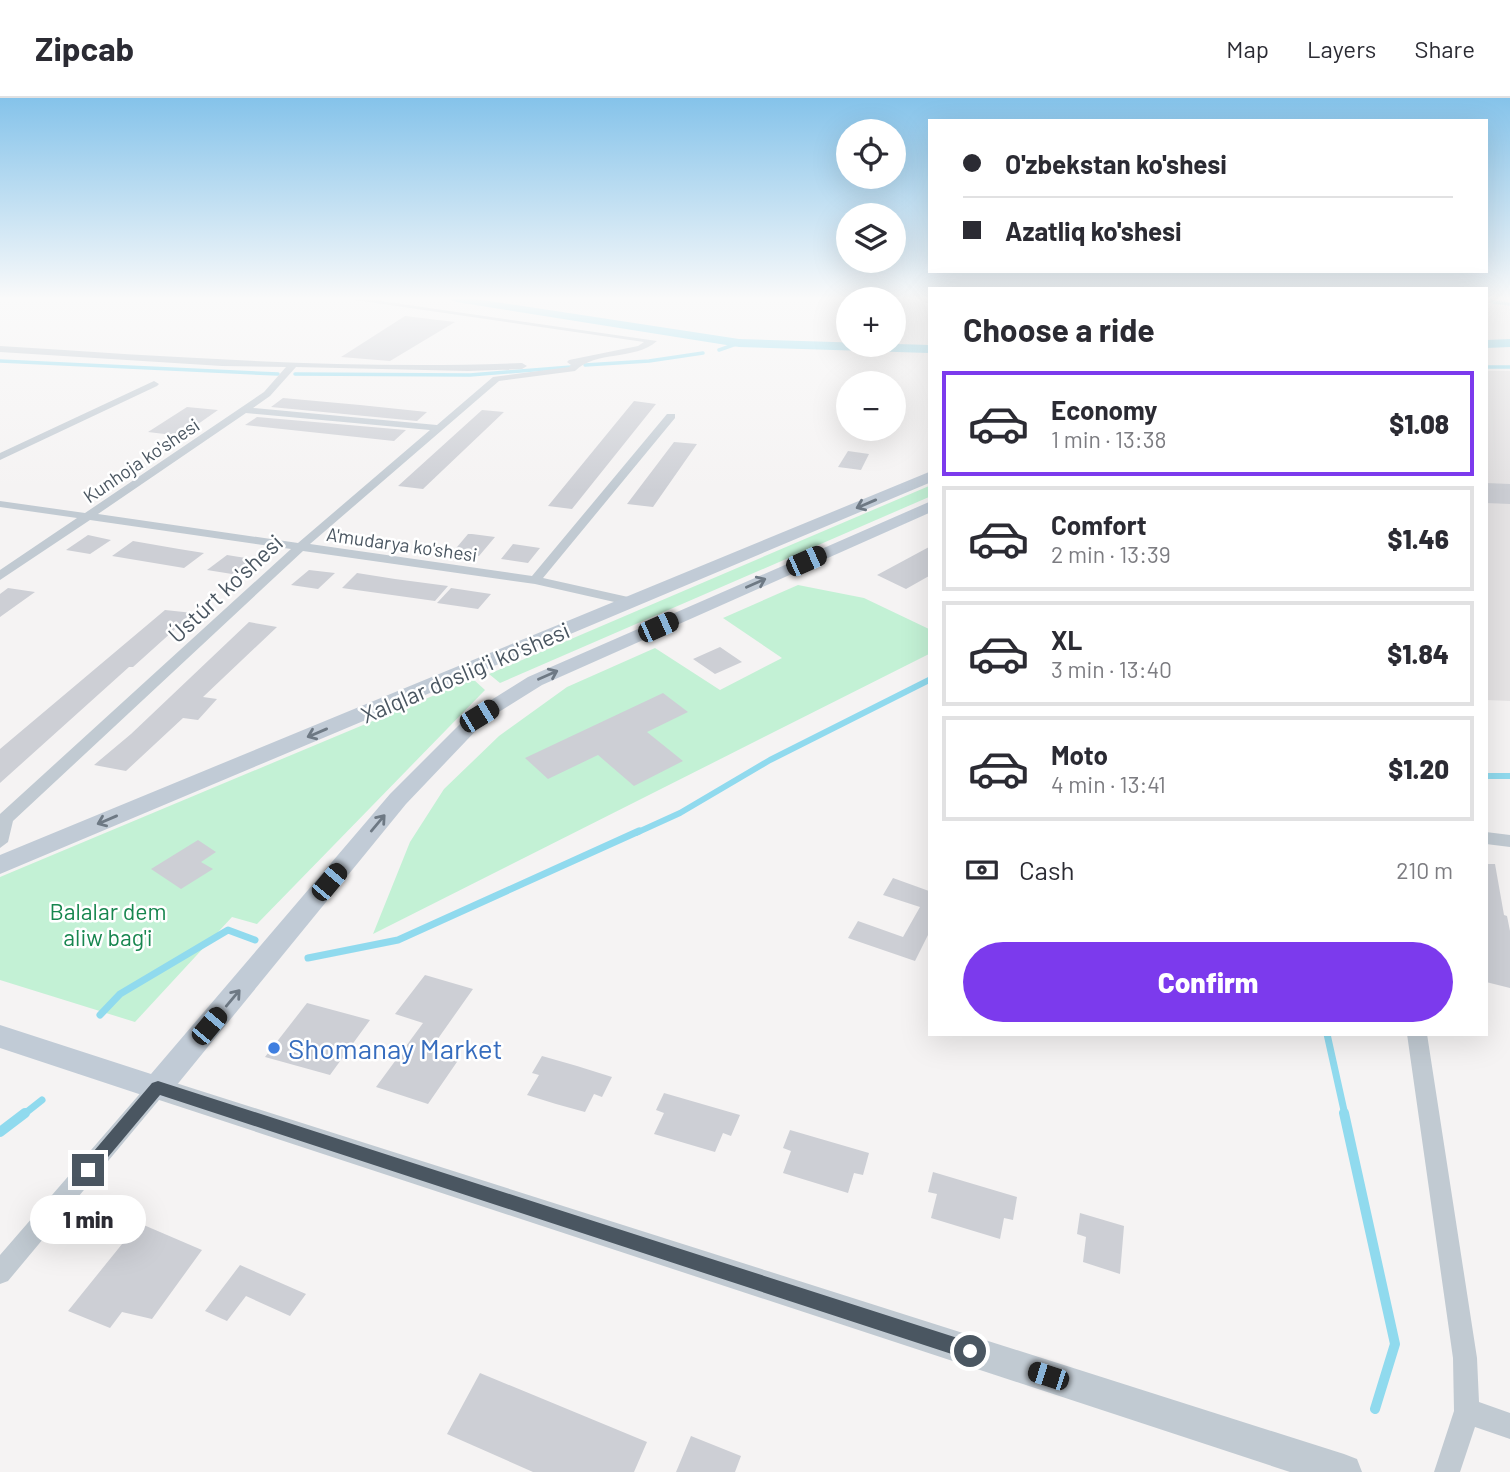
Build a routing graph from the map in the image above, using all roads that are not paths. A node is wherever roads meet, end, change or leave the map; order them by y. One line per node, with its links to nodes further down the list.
1 (231, 363): 4 (street)
2 (546, 363): 4 (street)
3 (578, 363): 8 (street, Ústúrt ko'shesi)
4 (294, 364): 6 (street, Kunhoja ko'shesi)
5 (154, 384): 9 (street)
6 (244, 410): 8 (street); 13 (street, Kunhoja ko'shesi)
7 (671, 416): 16 (street)
8 (438, 428): 14 (street, Ústúrt ko'shesi)
9 (0, 457)
10 (928, 477): 17 (main road, Xalqlar doslig'i ko'shesi, one-way to 17)
11 (0, 504): 13 (street, A'mudarya ko'shesi)
12 (928, 507): 24 (main road, Xalqlar doslig'i ko'shesi, one-way to 12)
13 (86, 518): 14 (street, A'mudarya ko'shesi); 15 (street, Kunhoja ko'shesi)
14 (299, 548): 16 (street, A'mudarya ko'shesi); 20 (street, Ústúrt ko'shesi)
15 (0, 576)
16 (535, 580): 17 (street, A'mudarya ko'shesi)
17 (632, 602): 21 (main road, Xalqlar doslig'i ko'shesi, one-way to 21)
18 (1488, 838): 19 (street)
19 (1510, 841)
20 (0, 842)
21 (0, 865)
22 (0, 1036): 24 (main road)
23 (1417, 1036): 26 (street)
24 (158, 1088): 25 (street); 28 (street)
25 (0, 1273)
26 (1468, 1411): 27 (street); 29 (street)
27 (1510, 1426)
28 (1344, 1472)
29 (1447, 1472)

